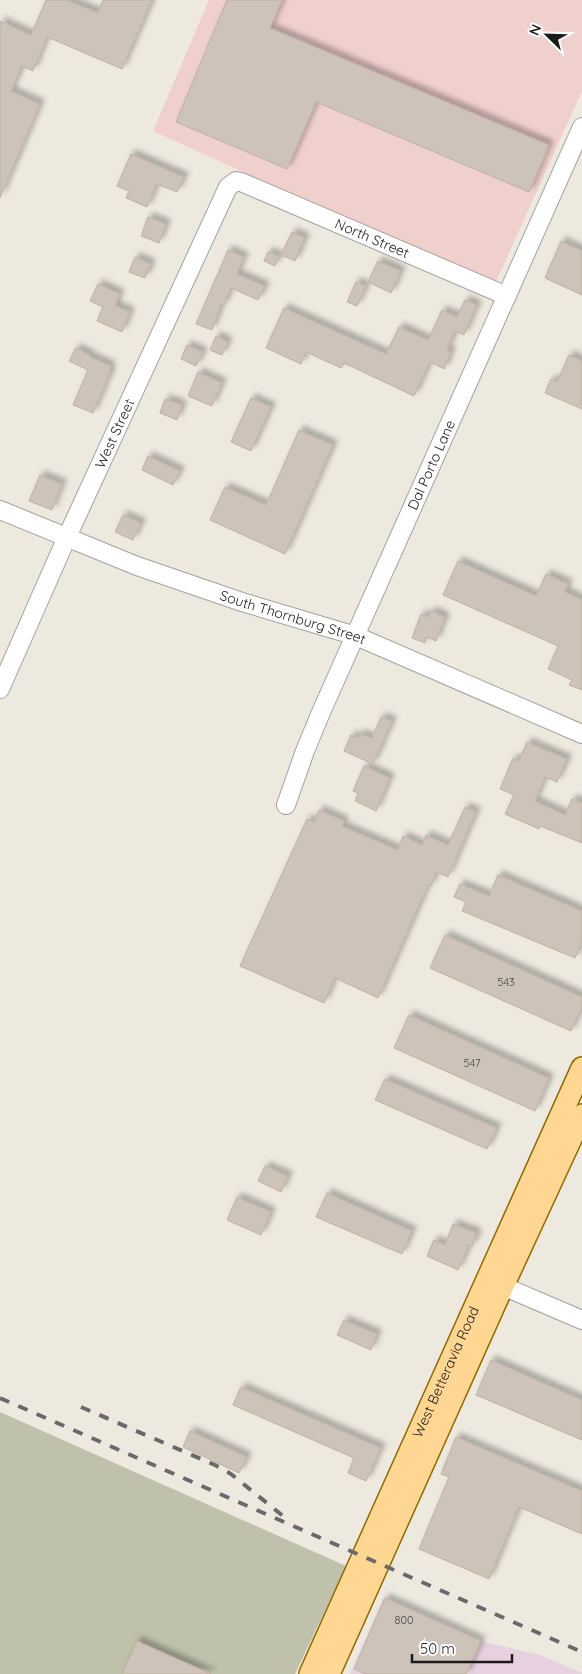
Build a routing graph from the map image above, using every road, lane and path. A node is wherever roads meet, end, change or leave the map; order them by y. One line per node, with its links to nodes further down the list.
1 (582, 127): 3 (street, Dal Porto Lane)
2 (236, 181): 3 (street, North Street); 5 (street, West Street)
3 (507, 296): 6 (street, Dal Porto Lane)
4 (0, 510): 5 (street, South Thornburg Street)
5 (67, 538): 6 (street, South Thornburg Street); 7 (street, West Street)
6 (356, 636): 8 (street, South Thornburg Street); 9 (street, Dal Porto Lane)
7 (0, 690)
8 (582, 734)
9 (286, 805)
10 (582, 1068): 12 (main road, West Betteravia Road)
11 (582, 1115): 12 (main road, West Betteravia Road)
12 (495, 1282): 13 (street); 14 (main road, West Betteravia Road); 15 (main road, West Betteravia Road)
13 (582, 1320)
14 (310, 1674)
15 (330, 1674)

